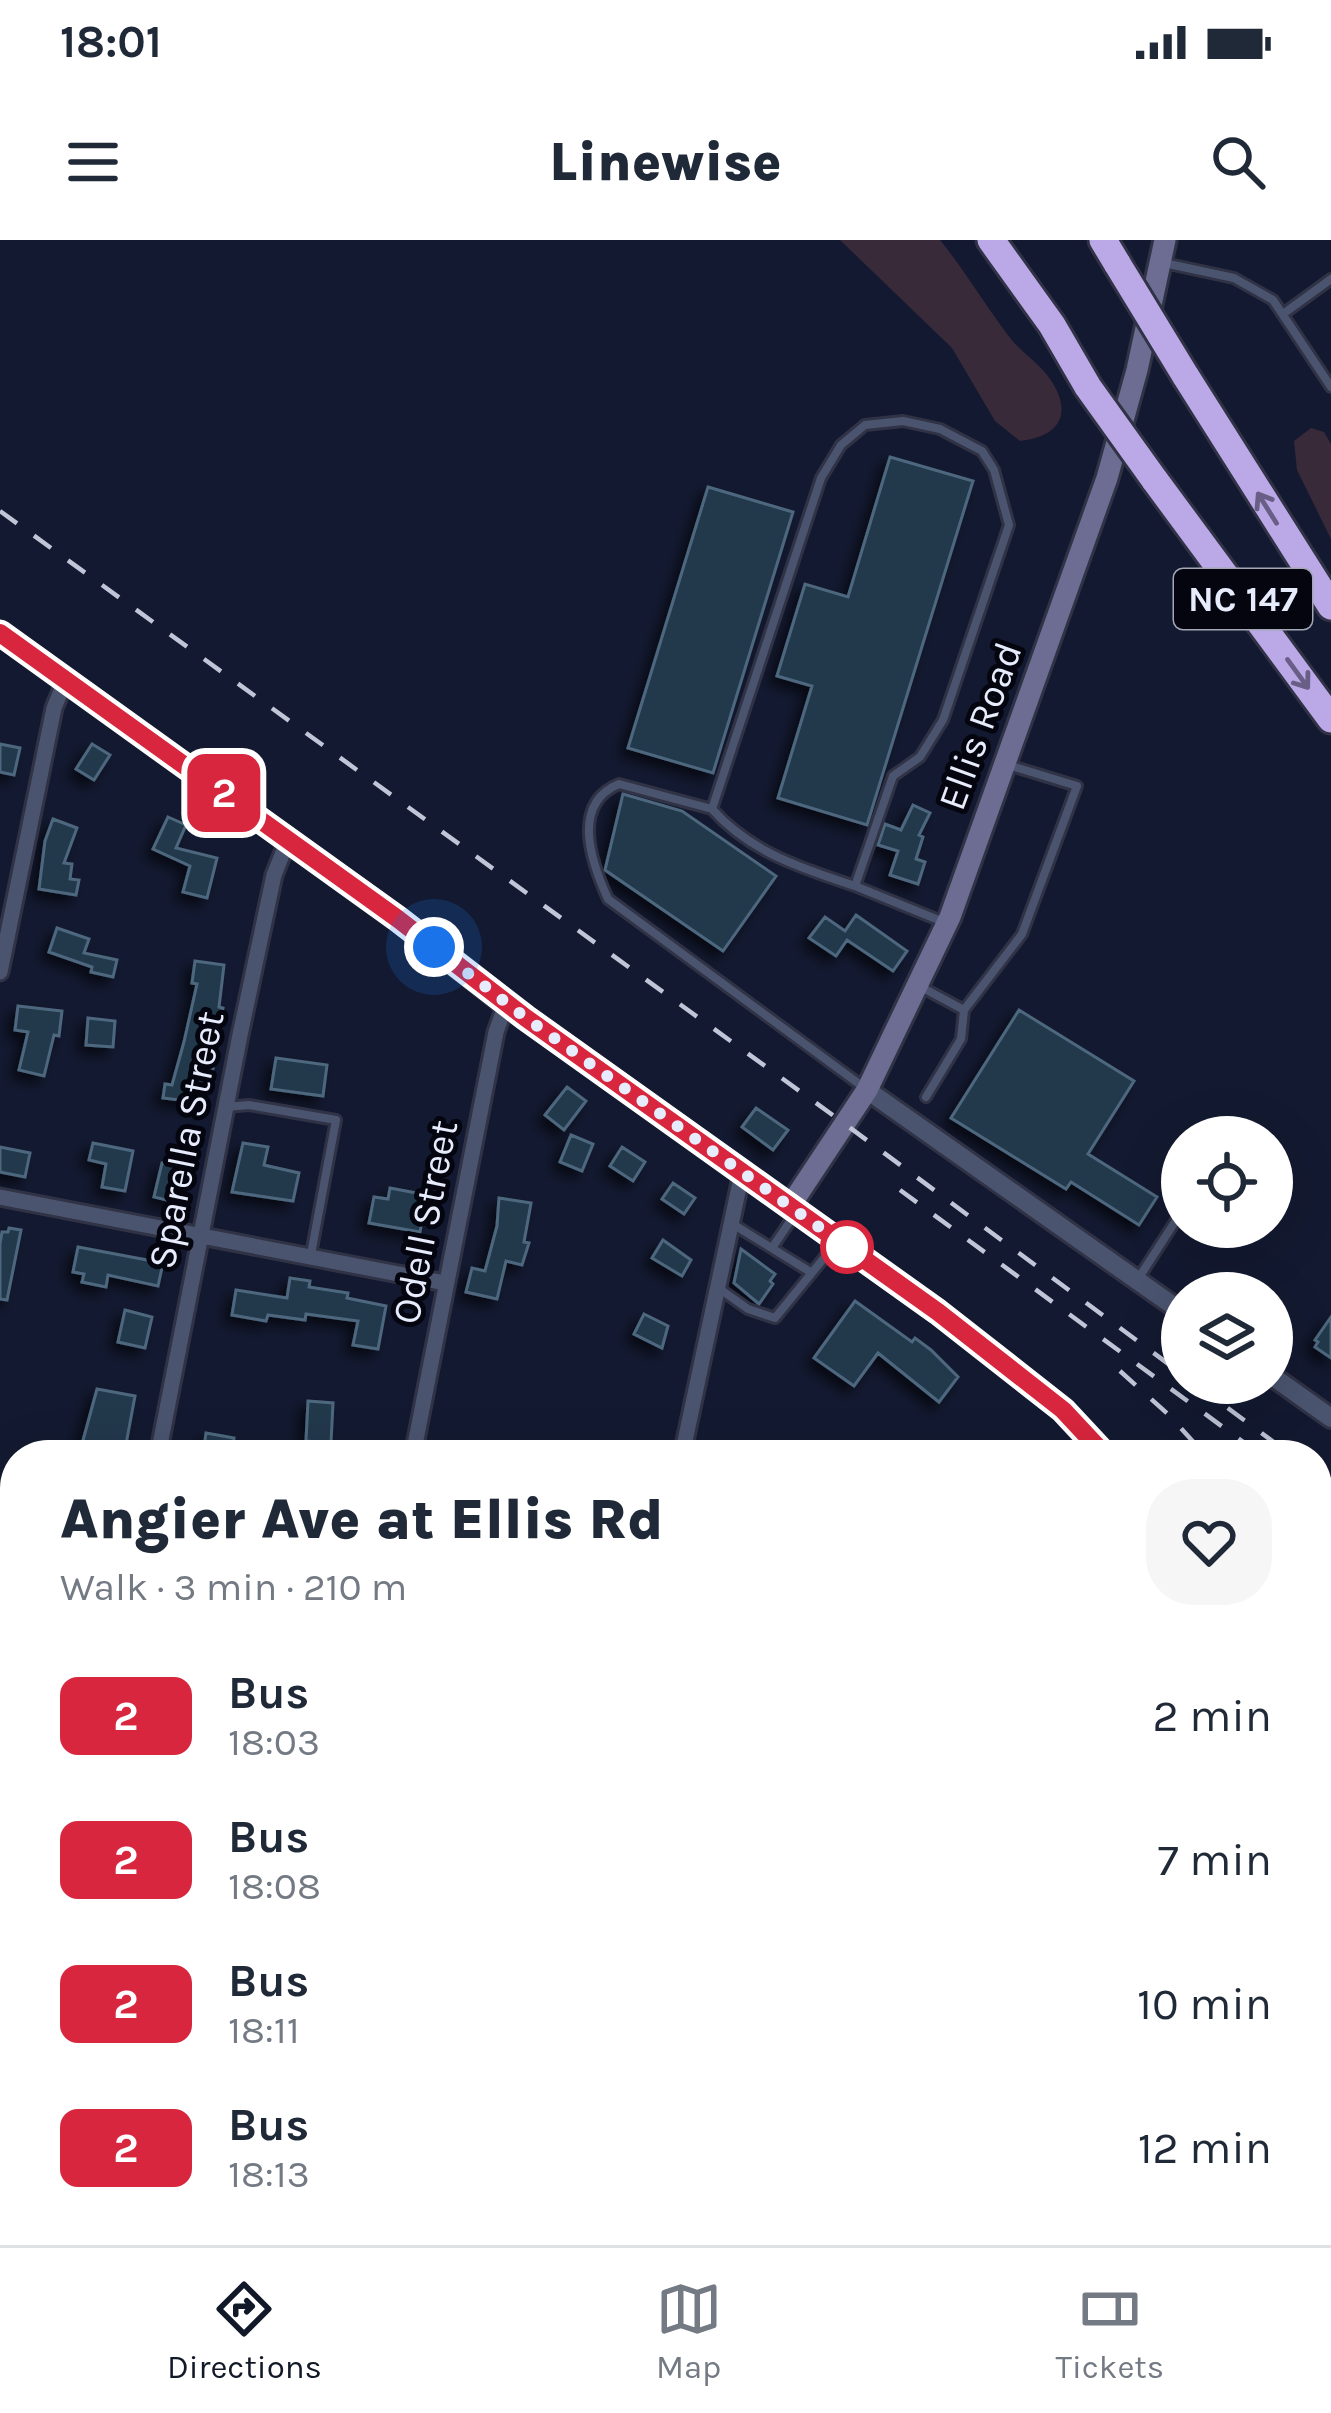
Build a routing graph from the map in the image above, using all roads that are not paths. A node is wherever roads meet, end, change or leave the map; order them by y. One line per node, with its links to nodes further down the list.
1 (968, 240): 7 (highway)
2 (991, 240): 7 (highway, NC 147)
3 (1164, 251): 6 (lane); 13 (main road, Ellis Road)
4 (1111, 252): 9 (highway, NC 147, one-way to 4, bridge)
5 (1331, 279): 6 (lane)
6 (1283, 314): 8 (lane)
7 (1052, 325): 12 (highway, NC 147, one-way to 12, bridge)
8 (1331, 387)
9 (1331, 606)
10 (0, 633): 11 (main road)
11 (66, 680): 15 (main road); 18 (street)
12 (1331, 719)
13 (1004, 764): 17 (main road, Ellis Road); 21 (lane)
14 (712, 809): 16 (lane); 16 (lane); 22 (lane)
15 (288, 840): 20 (main road); 24 (street, Sparella Street)
16 (855, 886): 17 (lane)
17 (947, 923): 19 (main road, Ellis Road)
18 (0, 972)
19 (919, 986): 21 (lane); 22 (main road, Ellis Road)
20 (506, 1004): 25 (main road); 36 (street, Odell Street)
21 (964, 1010): 23 (lane)
22 (867, 1090): 27 (main road, Ellis Road); 35 (street)
23 (926, 1097)
24 (226, 1107): 29 (street, Sparella Street); 33 (lane)
25 (742, 1173): 27 (main road); 28 (street)
26 (0, 1198): 29 (street)
27 (793, 1209): 30 (main road); 32 (lane)
28 (729, 1222): 32 (lane); 37 (street)
29 (200, 1236): 33 (street); 41 (street, Sparella Street)
30 (838, 1241): 34 (lane); 44 (main road)
31 (1161, 1243): 35 (lane)
32 (772, 1248): 34 (lane)
33 (310, 1256): 36 (street)
34 (812, 1273): 37 (lane)
35 (1137, 1280): 38 (street)
36 (445, 1283): 42 (street, Odell Street)
37 (716, 1286): 43 (street)
38 (1161, 1297)
39 (1293, 1391): 40 (street)
40 (1331, 1418)
41 (161, 1440)
42 (416, 1440)
43 (685, 1440)
44 (1091, 1440)

